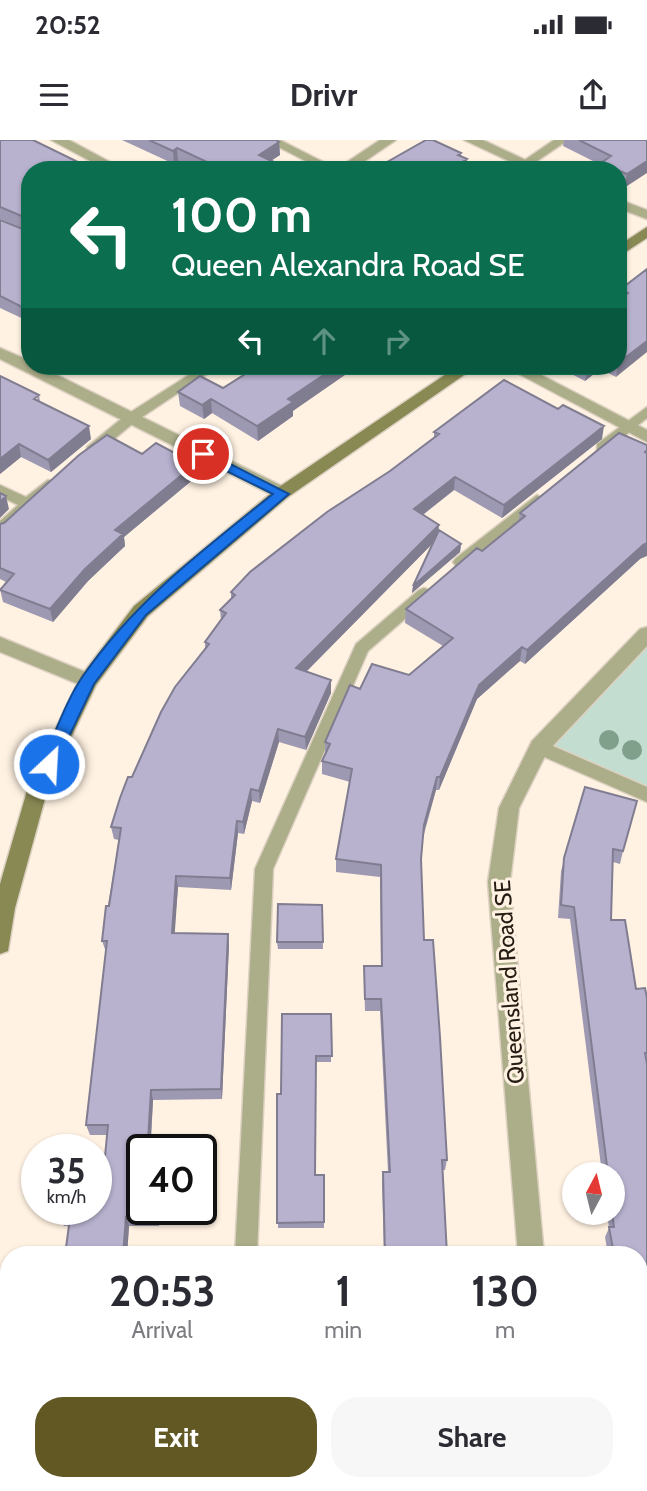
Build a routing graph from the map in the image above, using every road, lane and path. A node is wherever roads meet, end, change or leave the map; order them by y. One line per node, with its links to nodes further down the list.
1 (58, 140): 6 (street)
2 (271, 140): 7 (lane)
3 (389, 140): 8 (street)
4 (471, 140): 9 (street)
5 (562, 140): 10 (lane)
6 (100, 161)
7 (314, 161)
8 (356, 161)
9 (510, 161)
10 (530, 161)
11 (627, 207): 12 (street)
12 (647, 215)
13 (647, 231): 14 (street)
14 (627, 246)
15 (0, 353): 16 (street)
16 (21, 363)
17 (44, 375): 22 (street)
18 (198, 375): 22 (lane)
19 (456, 375): 30 (street)
20 (529, 375): 23 (street)
21 (647, 411): 23 (lane)
22 (131, 418): 26 (lane); 30 (street)
23 (628, 426): 24 (street); 25 (lane)
24 (647, 437)
25 (586, 460)
26 (79, 461)
27 (57, 478): 31 (lane)
28 (555, 486): 39 (lane)
29 (0, 490): 31 (lane)
30 (282, 494): 35 (street)
31 (26, 503): 32 (lane)
32 (0, 530)
33 (647, 634): 36 (street, Queensland Road SE)
34 (0, 644): 35 (street)
35 (88, 681): 38 (street)
36 (539, 747): 37 (lane); 40 (street, Queensland Road SE)
37 (647, 795)
38 (0, 944)
39 (246, 1246)
40 (530, 1246)

